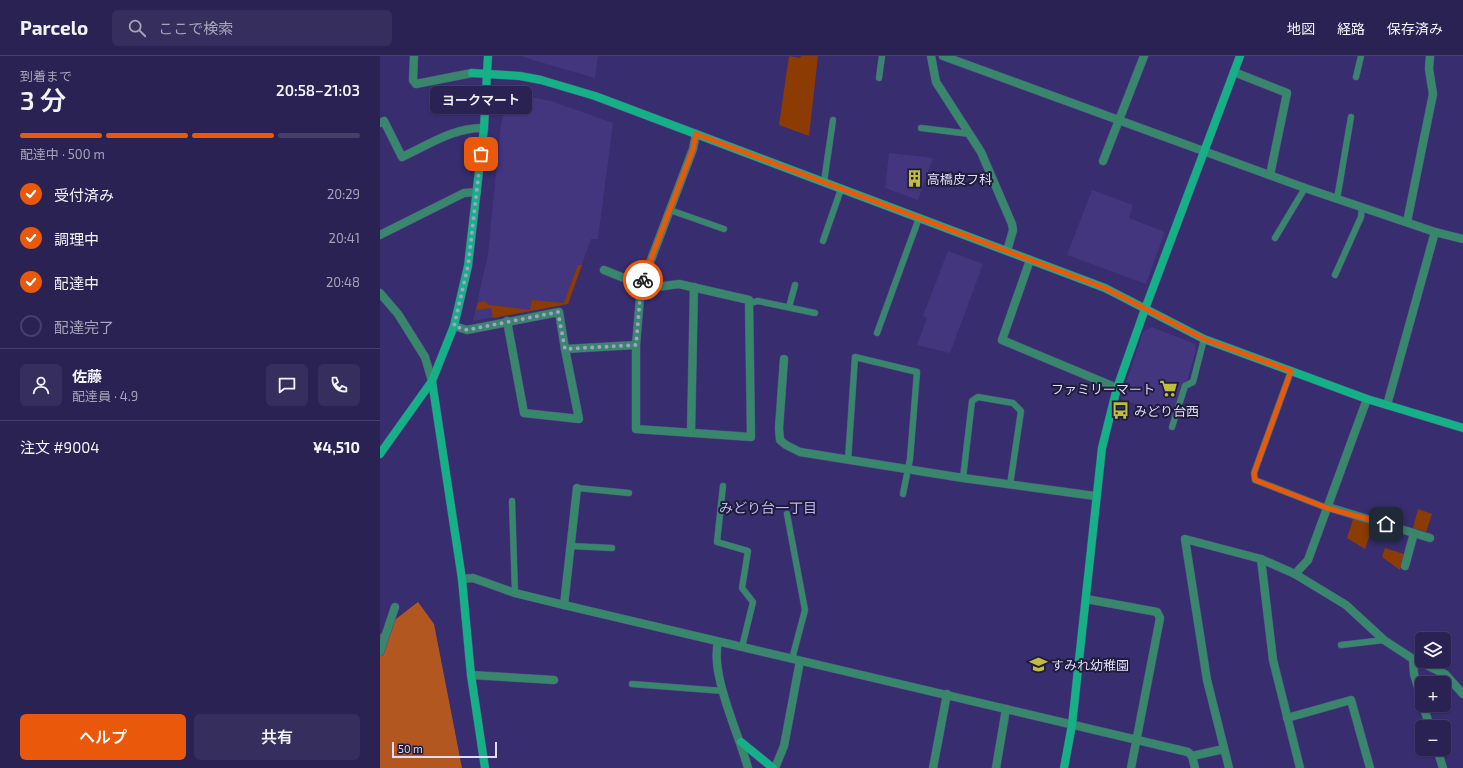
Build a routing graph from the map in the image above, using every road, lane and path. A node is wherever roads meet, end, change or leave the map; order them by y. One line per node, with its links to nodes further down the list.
1 (414, 56): 11 (street)
2 (488, 56): 11 (street)
3 (882, 56): 13 (lane)
4 (931, 56): 21 (street)
5 (943, 56): 16 (street)
6 (1144, 56): 16 (street)
7 (1240, 56): 10 (street)
8 (1361, 56): 12 (lane)
9 (1430, 56): 33 (street)
10 (1234, 72): 22 (street); 24 (street)
11 (487, 74): 18 (street); 20 (street)
12 (1356, 77)
13 (879, 78)
14 (1351, 117): 29 (lane)
15 (832, 120): 25 (lane)
16 (1119, 120): 22 (street); 23 (street)
17 (380, 122): 18 (street)
18 (484, 128): 28 (street)
19 (921, 128): 21 (lane)
20 (696, 134): 25 (street); 31 (street)
21 (970, 134): 40 (street)
22 (1205, 152): 24 (street); 50 (street)
23 (1103, 161)
24 (1270, 175): 26 (street)
25 (824, 182): 27 (street)
26 (1305, 188): 29 (street); 37 (lane)
27 (841, 189): 32 (street); 39 (lane)
28 (477, 192): 36 (street); 53 (street)
29 (1337, 199): 30 (street)
30 (1362, 207): 33 (street); 43 (lane)
31 (670, 210): 34 (lane); 45 (street)
32 (919, 218): 40 (street); 54 (lane)
33 (1407, 222): 35 (street)
34 (724, 229)
35 (1435, 232): 38 (street); 63 (street)
36 (380, 235)
37 (1275, 238)
38 (1463, 239)
39 (823, 241)
40 (1007, 251): 41 (street)
41 (1030, 260): 50 (street); 61 (street)
42 (604, 270): 45 (street)
43 (1335, 275)
44 (795, 285): 49 (lane)
45 (641, 286): 46 (street); 56 (street)
46 (694, 287): 48 (street); 66 (street)
47 (380, 293): 60 (street)
48 (750, 303): 49 (lane); 66 (street)
49 (789, 307): 51 (lane)
50 (1145, 309): 55 (street); 61 (street)
51 (815, 314)
52 (507, 321): 53 (street); 57 (street); 57 (street)
53 (454, 326): 60 (street)
54 (877, 333)
55 (1204, 339): 59 (street); 64 (lane)
56 (636, 345): 57 (street); 66 (street)
57 (565, 349)
58 (784, 359): 68 (street)
59 (1291, 371): 62 (street); 78 (lane)
60 (432, 381): 67 (street); 87 (street)
61 (1117, 388): 76 (street)
62 (1367, 399): 63 (street); 78 (street)
63 (1386, 405): 65 (street)
64 (1172, 427)
65 (1463, 428)
66 (691, 433)
67 (380, 454)
68 (848, 460): 69 (street); 69 (lane)
69 (908, 469): 70 (street); 75 (lane)
70 (963, 478): 71 (street); 71 (lane)
71 (1010, 485): 76 (street)
72 (723, 486): 95 (lane)
73 (577, 488): 74 (lane); 82 (street)
74 (629, 493)
75 (903, 494)
76 (1095, 496): 89 (street)
77 (512, 501): 88 (lane)
78 (1328, 507): 80 (street); 86 (street)
79 (787, 514): 98 (lane)
80 (1414, 533): 81 (street); 85 (street)
81 (1430, 538)
82 (570, 546): 83 (lane); 90 (street)
83 (612, 548)
84 (1261, 558): 86 (street); 107 (street); 111 (street)
85 (1405, 566)
86 (1295, 574): 92 (street)
87 (462, 579): 88 (street); 99 (street)
88 (515, 593): 90 (street)
89 (1086, 599): 108 (street); 109 (street)
90 (564, 605): 93 (street)
91 (395, 607): 96 (street)
92 (1384, 640): 94 (lane); 97 (street)
93 (718, 642): 95 (street); 103 (street)
94 (1341, 645)
95 (742, 647): 98 (street)
96 (380, 652)
97 (1413, 659): 100 (street); 105 (street)
98 (796, 660): 104 (street); 116 (street)
99 (471, 675): 101 (street); 114 (street)
100 (1415, 677)
101 (554, 680)
102 (632, 684): 103 (lane)
103 (723, 690): 110 (street)
104 (947, 694): 106 (street); 117 (street)
105 (1463, 694)
106 (1006, 709): 108 (street); 118 (street)
107 (1287, 718): 123 (street); 124 (street)
108 (1072, 725): 109 (street); 119 (street)
109 (1136, 740): 112 (street); 120 (street)
110 (742, 742): 115 (street); 116 (street)
111 (1224, 749): 112 (street); 122 (street)
112 (1192, 756): 121 (street)
113 (1439, 756): 125 (street)
114 (485, 768)
115 (748, 768)
116 (774, 768)
117 (933, 768)
118 (996, 768)
119 (1064, 768)
120 (1131, 768)
121 (1195, 768)
122 (1229, 768)
123 (1300, 768)
124 (1370, 768)
125 (1443, 768)

